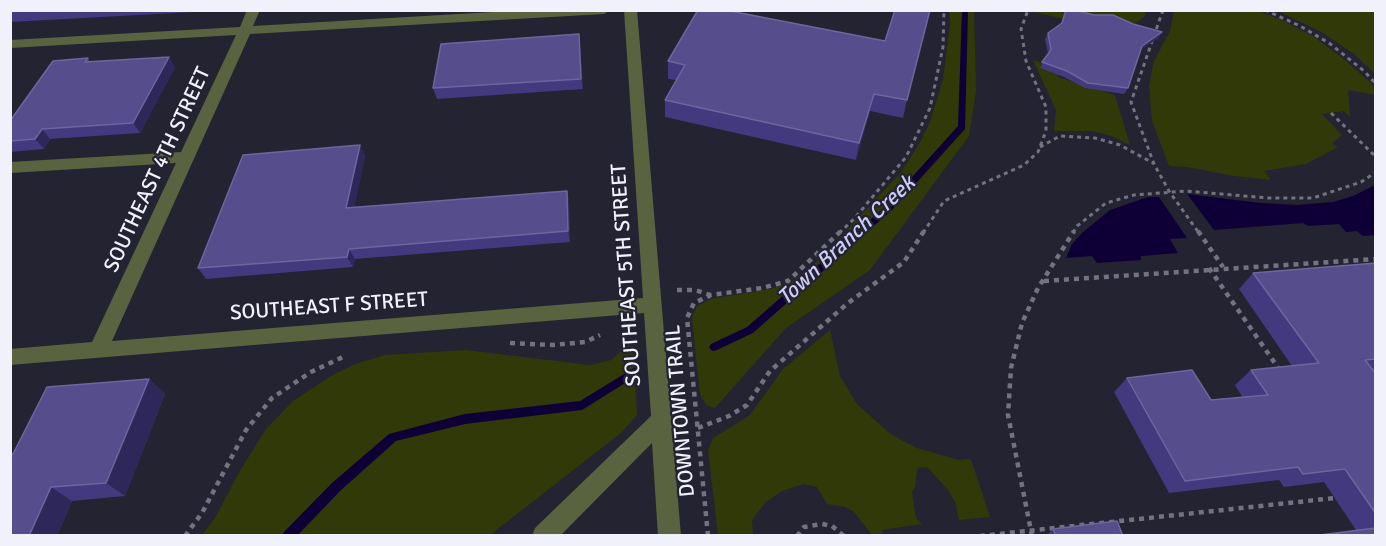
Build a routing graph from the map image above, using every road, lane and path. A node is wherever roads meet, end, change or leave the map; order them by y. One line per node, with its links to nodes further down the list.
1 (254, 10): 8 (street, SOUTHEAST 4TH STREET)
2 (604, 10): 8 (street)
3 (630, 10): 25 (street, SOUTHEAST 5TH STREET)
4 (944, 10): 24 (path)
5 (1028, 10): 12 (path)
6 (1163, 10): 15 (path)
7 (1265, 10): 10 (path)
8 (245, 31): 9 (street); 13 (street, SOUTHEAST 4TH STREET)
9 (10, 44)
10 (1376, 84)
11 (1331, 113): 14 (path)
12 (1039, 148): 15 (path); 33 (path)
13 (187, 157): 16 (street); 28 (street, SOUTHEAST 4TH STREET)
14 (1376, 157)
15 (1154, 164): 18 (path)
16 (10, 168)
17 (1376, 172): 18 (path)
18 (1169, 192): 20 (path); 22 (path)
19 (1376, 259): 20 (path)
20 (1222, 267): 21 (path)
21 (1209, 268): 22 (path); 31 (path)
22 (1043, 281): 35 (path)
23 (674, 291): 24 (path)
24 (711, 295): 33 (path, DOWNTOWN TRAIL)
25 (651, 305): 28 (street, SOUTHEAST F STREET); 32 (street, SOUTHEAST 5TH STREET)
26 (608, 331): 27 (path)
27 (509, 343)
28 (99, 348): 30 (street, SOUTHEAST F STREET)
29 (350, 353): 36 (path)
30 (10, 357)
31 (1287, 380)
32 (661, 420): 37 (street); 38 (street, SOUTHEAST 5TH STREET)
33 (698, 429): 39 (path, DOWNTOWN TRAIL)
34 (1335, 498): 35 (path)
35 (1032, 533): 42 (path)
36 (185, 536)
37 (543, 536)
38 (670, 536)
39 (708, 536)
40 (797, 536): 41 (path)
41 (844, 536)
42 (980, 536)

